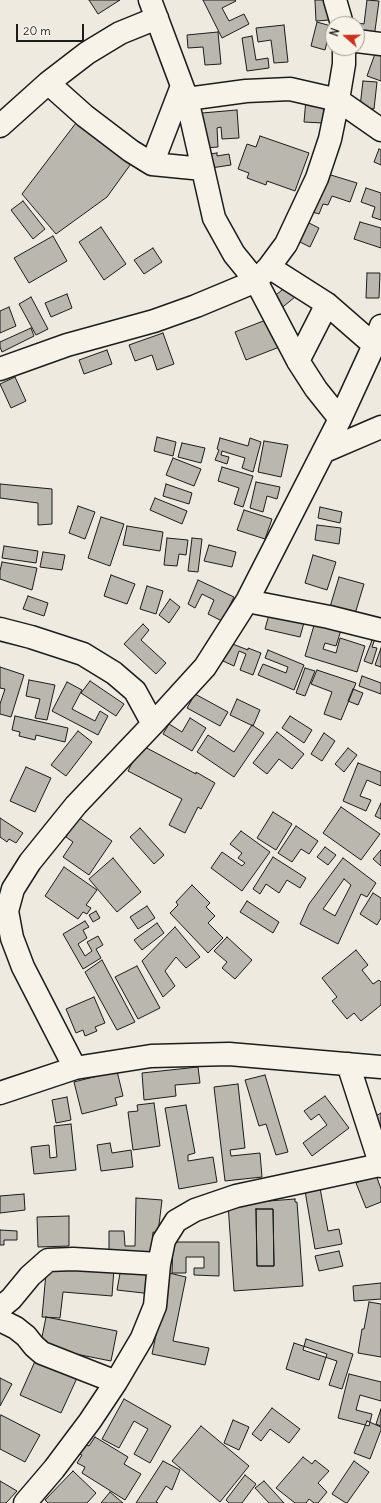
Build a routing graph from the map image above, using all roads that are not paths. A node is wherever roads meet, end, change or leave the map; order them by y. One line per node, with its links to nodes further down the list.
1 (335, 0): 3 (street)
2 (154, 9): 7 (street); 8 (street)
3 (340, 16)
4 (365, 43): 5 (street)
5 (381, 44)
6 (344, 56): 9 (street)
7 (48, 83): 10 (street); 12 (street)
8 (184, 93): 9 (street); 12 (street); 13 (street)
9 (338, 100): 11 (street); 14 (street)
10 (0, 126)
11 (381, 130)
12 (152, 164): 13 (street)
13 (203, 169): 14 (street)
14 (262, 274): 15 (street); 17 (street); 18 (street)
15 (327, 304): 16 (street); 17 (street)
16 (378, 336): 19 (street)
17 (298, 361): 19 (street)
18 (0, 370)
19 (340, 419): 21 (street)
20 (381, 427): 21 (street)
21 (325, 451): 22 (street)
22 (247, 601): 24 (street); 25 (street)
23 (0, 629): 25 (street)
24 (381, 630)
25 (153, 724): 26 (street)
26 (3, 907): 29 (street)
27 (348, 1064): 28 (street); 29 (street); 31 (street)
28 (381, 1067)
29 (75, 1068): 30 (street)
30 (0, 1093)
31 (381, 1166): 32 (street)
32 (159, 1264): 33 (street); 35 (street)
33 (0, 1308)
34 (0, 1320): 35 (street)
35 (116, 1382): 36 (street)
36 (26, 1503)

